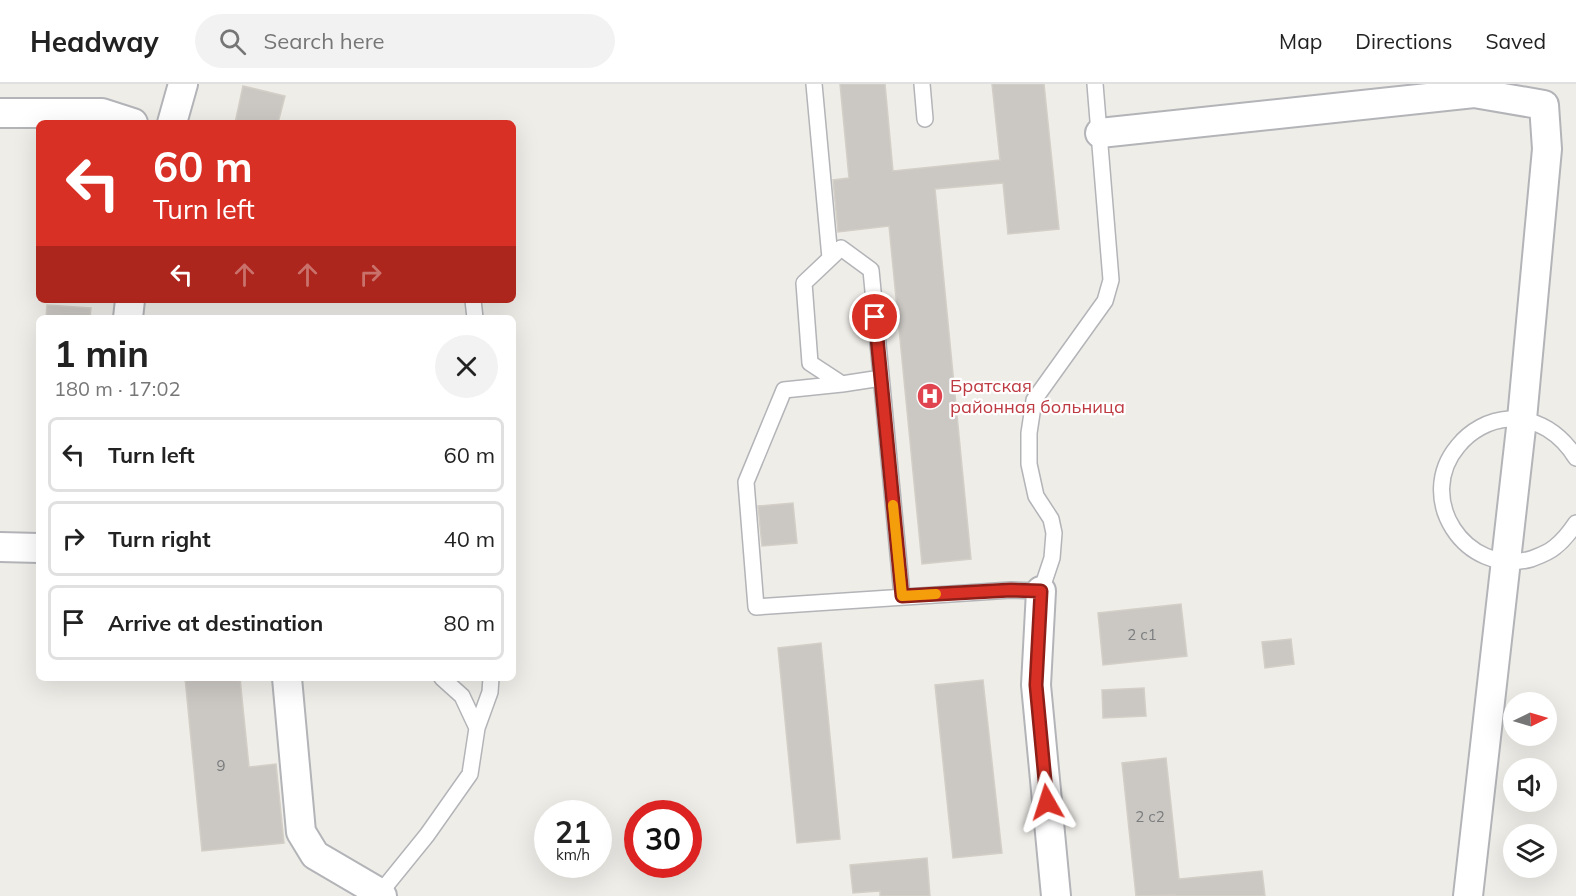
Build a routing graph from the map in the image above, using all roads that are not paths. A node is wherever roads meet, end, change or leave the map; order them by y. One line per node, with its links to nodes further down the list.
1 (183, 84): 9 (street)
2 (814, 84): 11 (lane)
3 (922, 84): 7 (lane)
4 (1095, 84): 10 (lane)
5 (1549, 95): 10 (street); 14 (street)
6 (0, 113): 8 (street)
7 (925, 118)
8 (124, 120)
9 (173, 120)
10 (1100, 133): 20 (lane)
11 (830, 258): 13 (lane); 21 (lane)
12 (881, 378): 13 (lane)
13 (842, 384): 21 (lane)
14 (1522, 419): 15 (lane); 19 (street); 19 (lane)
15 (1576, 458)
16 (1576, 523): 19 (lane)
17 (0, 547): 18 (street)
18 (36, 548)
19 (1506, 561): 28 (street)
20 (1041, 591): 21 (lane); 27 (street)
21 (902, 596)
22 (287, 681): 26 (street)
23 (445, 681): 25 (lane)
24 (491, 681): 25 (lane)
25 (477, 728): 26 (lane)
26 (381, 895)
27 (1056, 896)
28 (1468, 896)

